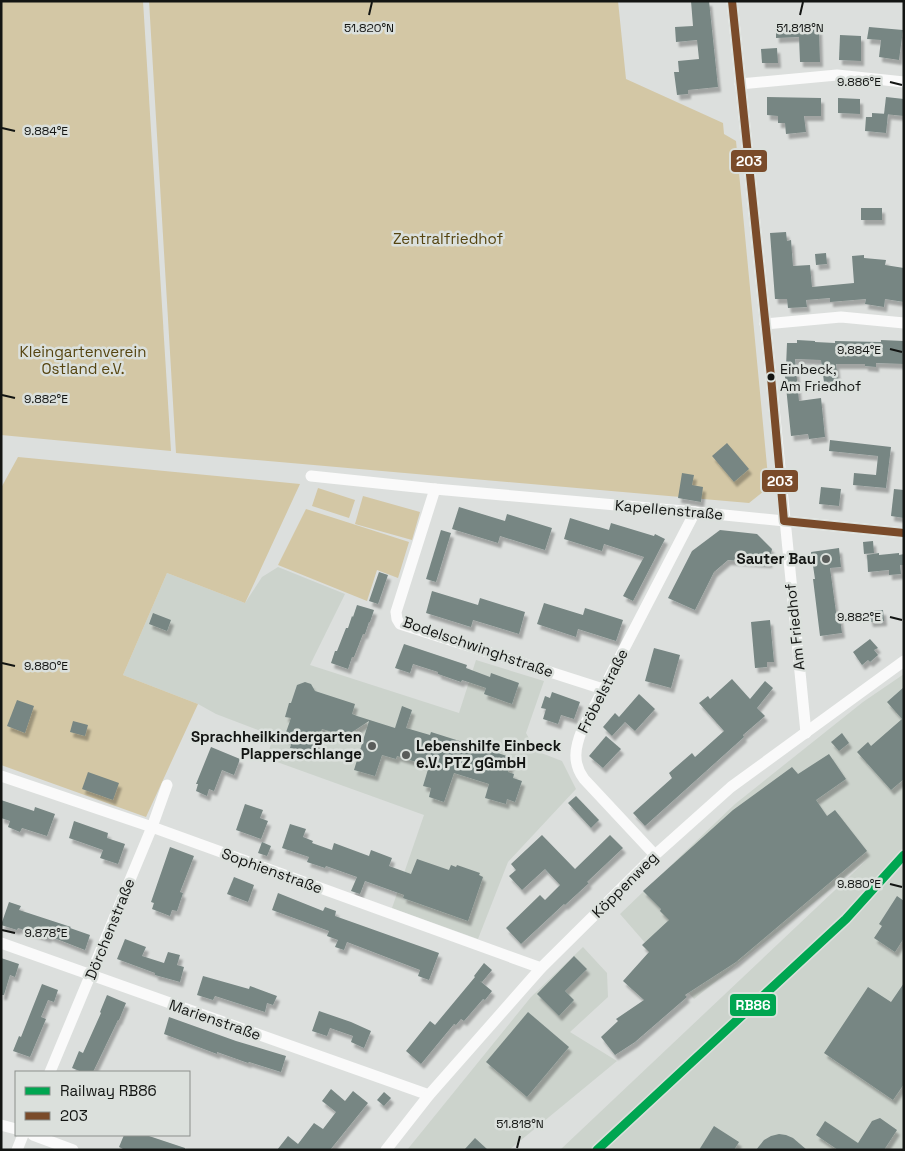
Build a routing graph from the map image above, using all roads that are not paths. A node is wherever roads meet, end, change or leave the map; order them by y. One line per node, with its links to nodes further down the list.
1 (732, 1): 3 (street, Am Friedhof)
2 (904, 82): 3 (street)
3 (740, 84): 5 (street, Am Friedhof)
4 (904, 323): 5 (street)
5 (764, 324): 9 (street, Am Friedhof)
6 (311, 476): 7 (street, Kapellenstraße)
7 (435, 489): 8 (street, Kapellenstraße); 12 (street, Bodelschwinghstraße)
8 (695, 512): 9 (street, Kapellenstraße); 12 (street, Fröbelstraße)
9 (784, 521): 10 (street, Kapellenstraße); 13 (street, Am Friedhof)
10 (904, 533)
11 (904, 661): 13 (street, Köppenweg)
12 (604, 689): 17 (street, Fröbelstraße)
13 (806, 733): 17 (street, Köppenweg)
14 (1, 776): 16 (street, Sophienstraße)
15 (167, 785): 16 (street, Dörchenstraße)
16 (152, 827): 19 (street, Sophienstraße); 20 (street, Dörchenstraße)
17 (655, 856): 19 (street, Köppenweg)
18 (1, 943): 20 (street, Marienstraße)
19 (541, 968): 22 (street, Köppenweg)
20 (91, 976): 21 (street, Dörchenstraße); 22 (street, Marienstraße)
21 (50, 1071)
22 (429, 1095): 29 (street, Köppenweg)
23 (1, 1125): 24 (street)
24 (15, 1129)
25 (23, 1136): 27 (street)
26 (36, 1136): 28 (street)
27 (17, 1150)
28 (73, 1150)
29 (386, 1150)

